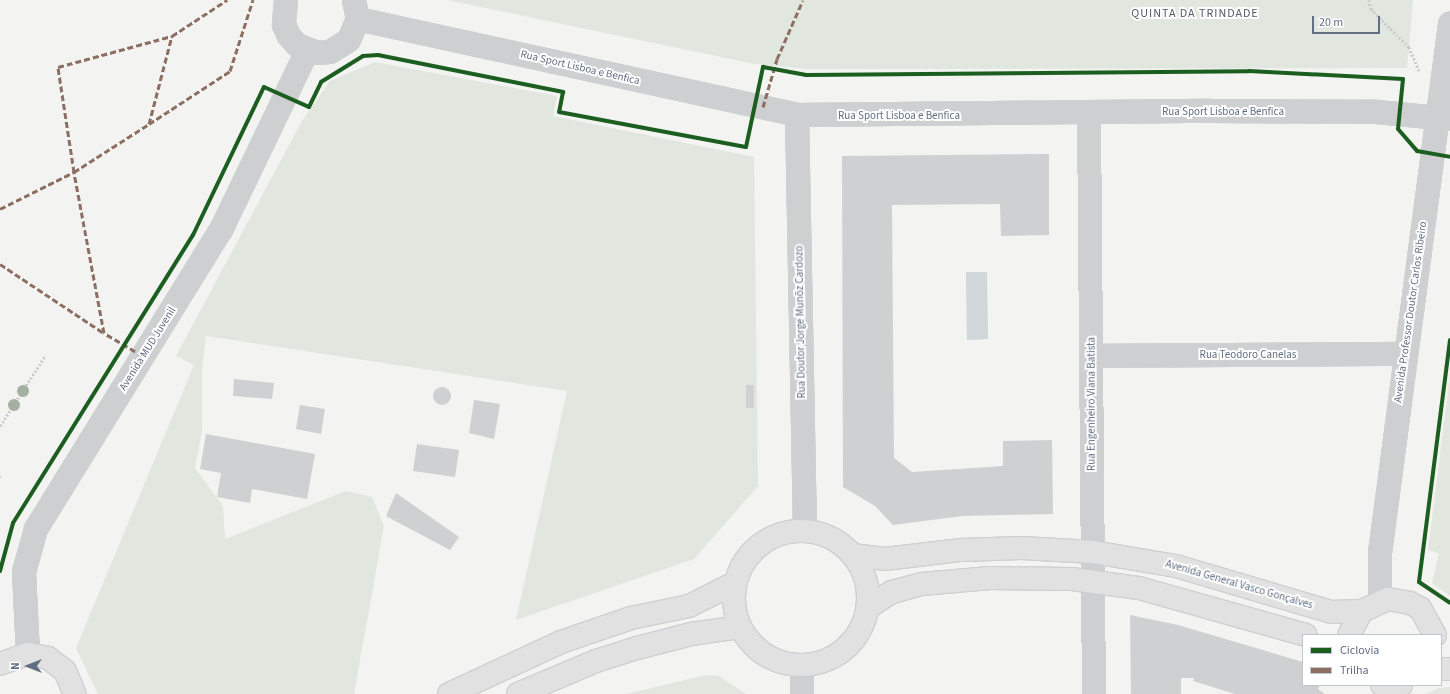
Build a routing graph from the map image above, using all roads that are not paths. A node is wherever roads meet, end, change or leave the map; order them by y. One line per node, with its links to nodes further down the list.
1 (286, 0): 4 (street)
2 (356, 9): 4 (street); 5 (street, Rua Sport Lisboa e Benfica)
3 (1450, 24): 7 (street, Avenida Professor Doutor Carlos Ribeiro)
4 (307, 51): 21 (street, Avenida MUD Juvenil)
5 (797, 114): 6 (street, Rua Sport Lisboa e Benfica); 10 (street, Rua Doutor Jorge Munõz Cardozo)
6 (1088, 114): 7 (street, Rua Sport Lisboa e Benfica); 9 (street, Rua Engenheiro Viana Batista)
7 (1444, 118): 8 (street, Avenida Professor Doutor Carlos Ribeiro)
8 (1405, 354): 9 (street, Rua Teodoro Canelas); 15 (street, Avenida Professor Doutor Carlos Ribeiro)
9 (1092, 356): 11 (street, Rua Engenheiro Viana Batista)
10 (805, 530): 12 (main road); 14 (main road)
11 (1093, 552): 12 (main road, Avenida General Vasco Gonçalves); 13 (street, Rua Engenheiro Viana Batista); 15 (main road, Avenida General Vasco Gonçalves)
12 (853, 555): 16 (main road)
13 (1093, 581): 16 (main road); 19 (main road); 29 (street, Rua Engenheiro Viana Batista)
14 (735, 583): 17 (main road); 24 (main road)
15 (1371, 606): 18 (main road, Avenida General Vasco Gonçalves); 20 (main road)
16 (867, 608): 23 (main road)
17 (740, 627): 23 (main road); 27 (main road)
18 (1434, 631)
19 (1303, 634)
20 (1350, 634)
21 (28, 654): 22 (main road); 25 (main road)
22 (0, 664)
23 (802, 665): 28 (street)
24 (479, 686): 26 (main road)
25 (75, 694)
26 (449, 694)
27 (518, 694)
28 (802, 694)
29 (1094, 694)

